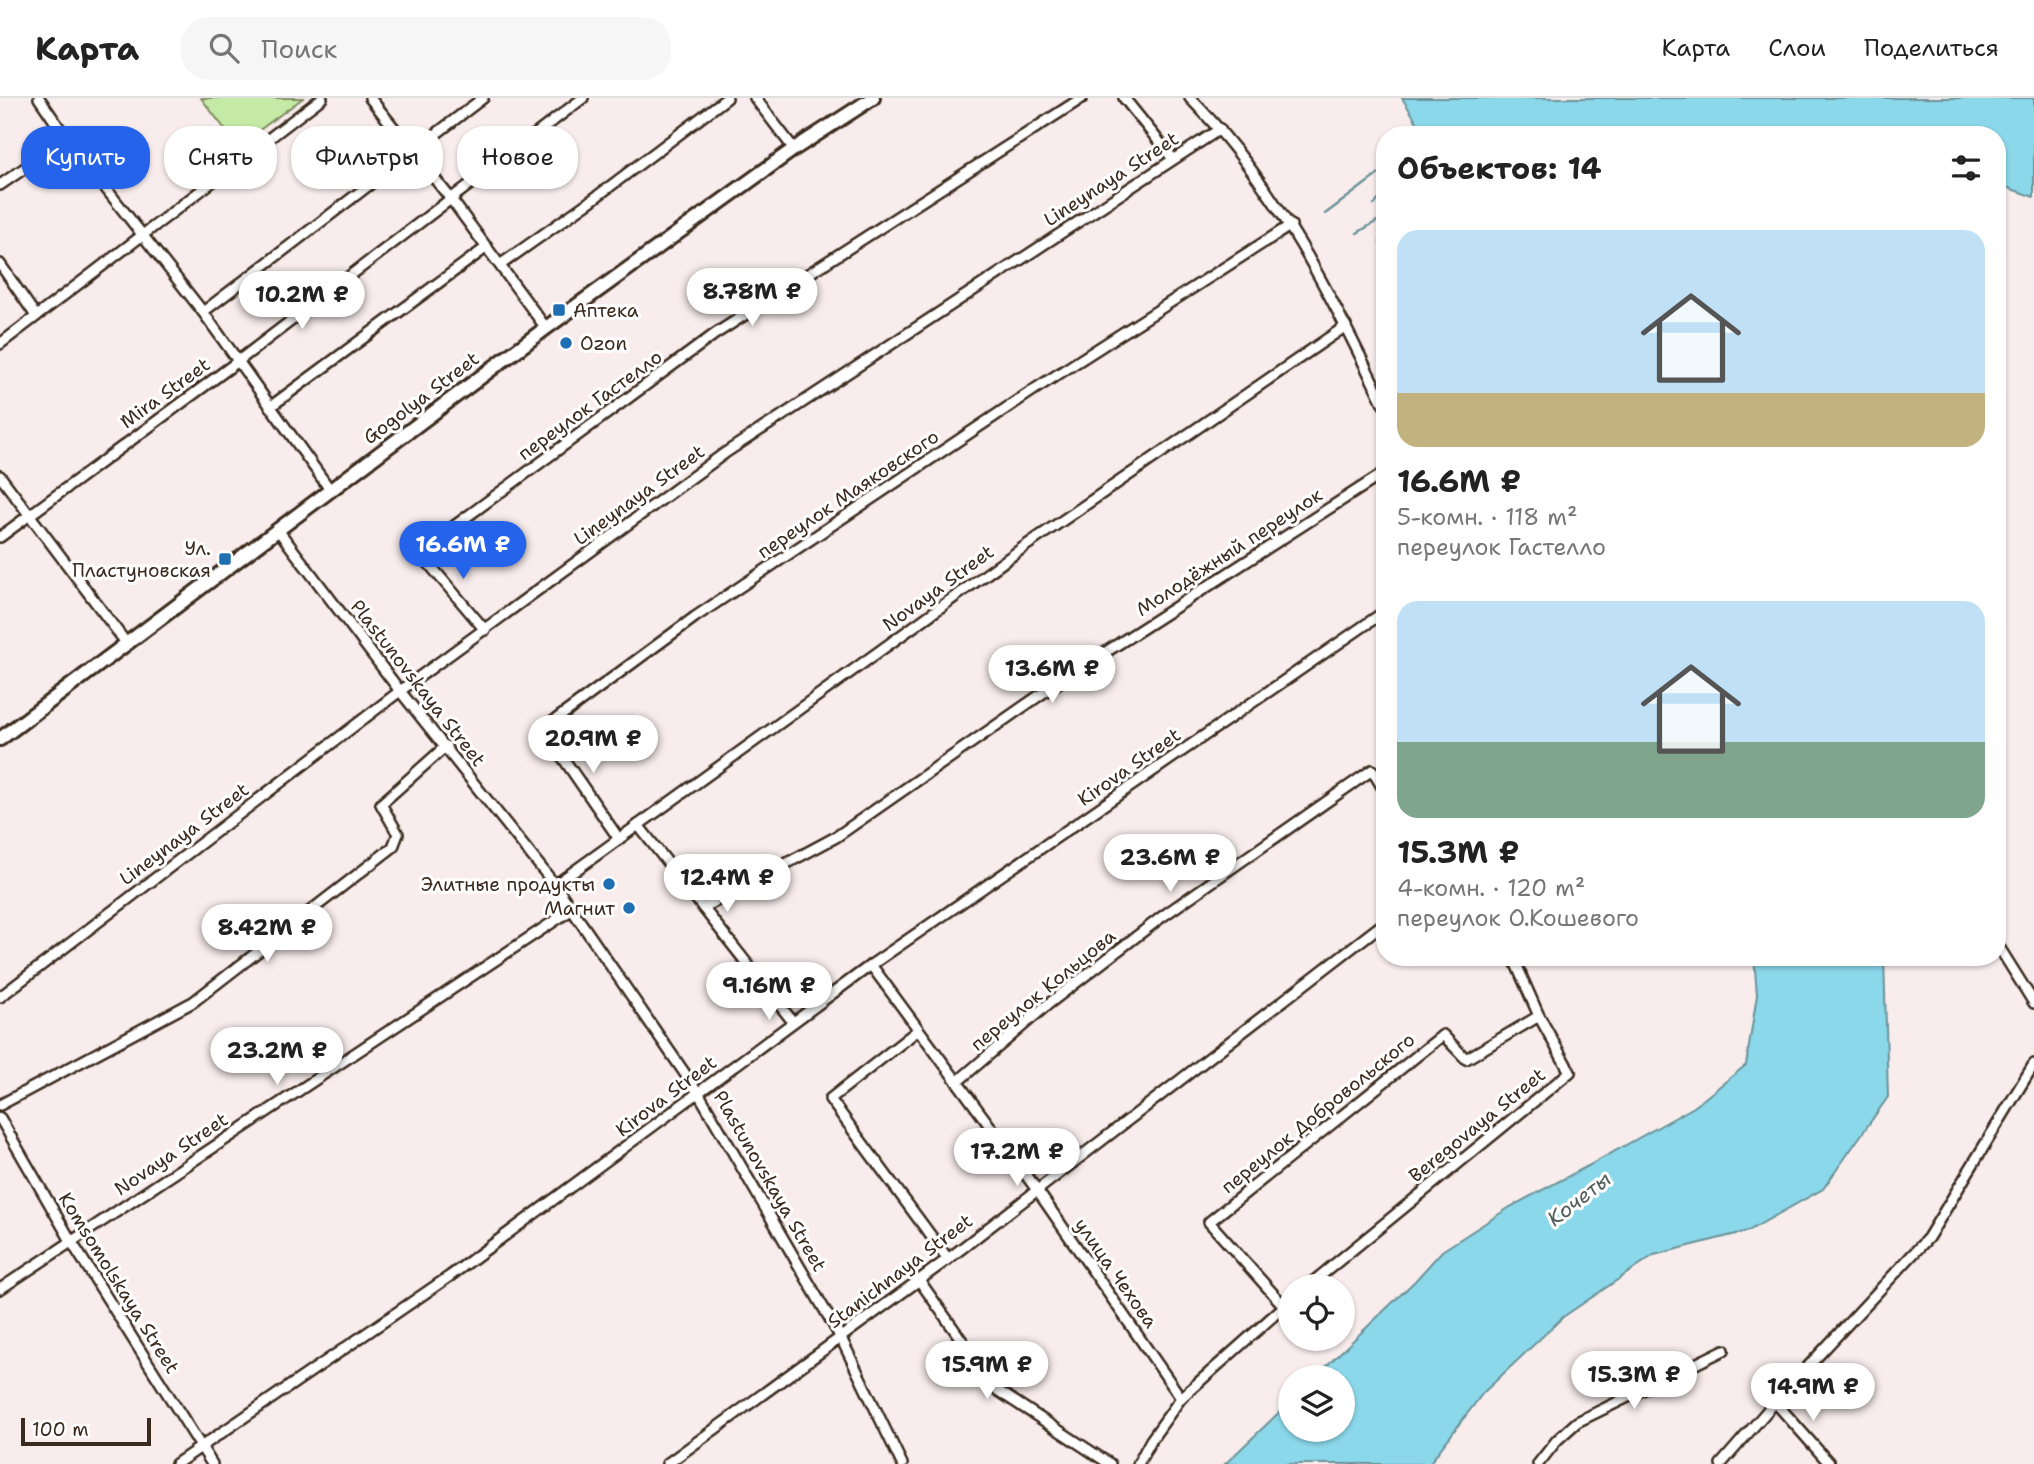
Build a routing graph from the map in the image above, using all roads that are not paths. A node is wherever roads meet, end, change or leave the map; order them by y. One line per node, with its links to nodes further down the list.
1 (39, 98): 12 (street)
2 (322, 98): 25 (street)
3 (370, 98): 13 (street)
4 (483, 98): 14 (street)
5 (583, 98): 23 (street, Mira Street)
6 (727, 98): 28 (street)
7 (755, 98): 16 (street)
8 (873, 98): 16 (street, Gogolya Street)
9 (1082, 98): 44 (street, переулок Гастелло)
10 (1124, 98): 17 (street)
11 (1190, 98): 15 (street)
12 (58, 126)
13 (393, 126)
14 (443, 129)
15 (1220, 129): 17 (street, Lineynaya Street); 24 (street)
16 (794, 149): 32 (street, Gogolya Street)
17 (1172, 159): 44 (street, Lineynaya Street)
18 (21, 171): 19 (street)
19 (0, 185)
20 (107, 189): 25 (street)
21 (365, 189): 29 (street)
22 (443, 189): 23 (street)
23 (451, 199): 26 (street); 34 (street, Mira Street)
24 (1291, 225): 31 (street); 51 (street, переулок Маяковского)
25 (143, 233): 29 (street); 30 (street)
26 (487, 247): 28 (street); 36 (street)
27 (0, 264): 30 (street)
28 (500, 265): 32 (street)
29 (203, 312): 34 (street)
30 (36, 316): 33 (street)
31 (1346, 326): 35 (street); 50 (street, Novaya Street)
32 (546, 328): 39 (street, Gogolya Street)
33 (0, 344)
34 (237, 362): 36 (street); 40 (street, Mira Street)
35 (1376, 388)
36 (270, 407): 39 (street)
37 (0, 476): 40 (street)
38 (1376, 478): 53 (street, Молодёжный переулок)
39 (331, 491): 41 (street, Gogolya Street)
40 (30, 515): 42 (street, Mira Street); 45 (street)
41 (278, 530): 45 (street, Gogolya Street); 46 (street, Plastunovskaya Street)
42 (0, 537)
43 (1376, 618): 57 (street, Kirova Street)
44 (485, 630): 46 (street, Lineynaya Street)
45 (127, 644): 47 (street, Gogolya Street)
46 (400, 691): 48 (street, Plastunovskaya Street); 59 (street, Lineynaya Street)
47 (0, 739)
48 (446, 746): 52 (street, Plastunovskaya Street); 67 (street)
49 (1376, 777): 65 (street, переулок Кольцова)
50 (638, 825): 51 (street, Novaya Street); 53 (street)
51 (619, 839): 52 (street, Novaya Street)
52 (555, 885): 54 (street, Plastunovskaya Street)
53 (703, 908): 62 (street)
54 (571, 910): 66 (street, Plastunovskaya Street); 70 (street, Novaya Street)
55 (1376, 929): 69 (street, Stanichnaya Street)
56 (2006, 958): 60 (street)
57 (872, 965): 62 (street, Kirova Street); 63 (street, улица Чехова)
58 (1517, 966): 61 (street, Beregovaya Street)
59 (0, 997)
60 (2034, 1003)
61 (1539, 1016): 72 (street, Beregovaya Street); 75 (street, переулок Добровольского)
62 (793, 1022): 66 (street, Kirova Street)
63 (918, 1030): 65 (street, улица Чехова); 71 (street)
64 (2034, 1064): 80 (street)
65 (957, 1082): 69 (street, улица Чехова)
66 (699, 1094): 77 (street, Plastunovskaya Street); 81 (street, Kirova Street)
67 (0, 1105)
68 (0, 1118): 70 (street, Komsomolskaya Street)
69 (1037, 1190): 71 (street, Stanichnaya Street); 79 (street, улица Чехова)
70 (71, 1241): 74 (street, Novaya Street); 81 (street, Komsomolskaya Street)
71 (948, 1259): 73 (street, Stanichnaya Street)
72 (1323, 1274)
73 (919, 1280): 77 (street, Stanichnaya Street); 86 (street)
74 (0, 1289)
75 (1278, 1295)
76 (1278, 1312): 79 (street)
77 (841, 1338): 84 (street, Stanichnaya Street); 85 (street, Plastunovskaya Street)
78 (1724, 1350): 88 (street)
79 (1181, 1398): 87 (street)
80 (1775, 1402): 89 (street); 90 (street)
81 (200, 1448): 82 (street, Kirova Street); 83 (street, Komsomolskaya Street)
82 (176, 1464)
83 (212, 1464)
84 (667, 1464)
85 (902, 1464)
86 (1111, 1464)
87 (1138, 1464)
88 (1538, 1464)
89 (1721, 1464)
90 (1830, 1464)

